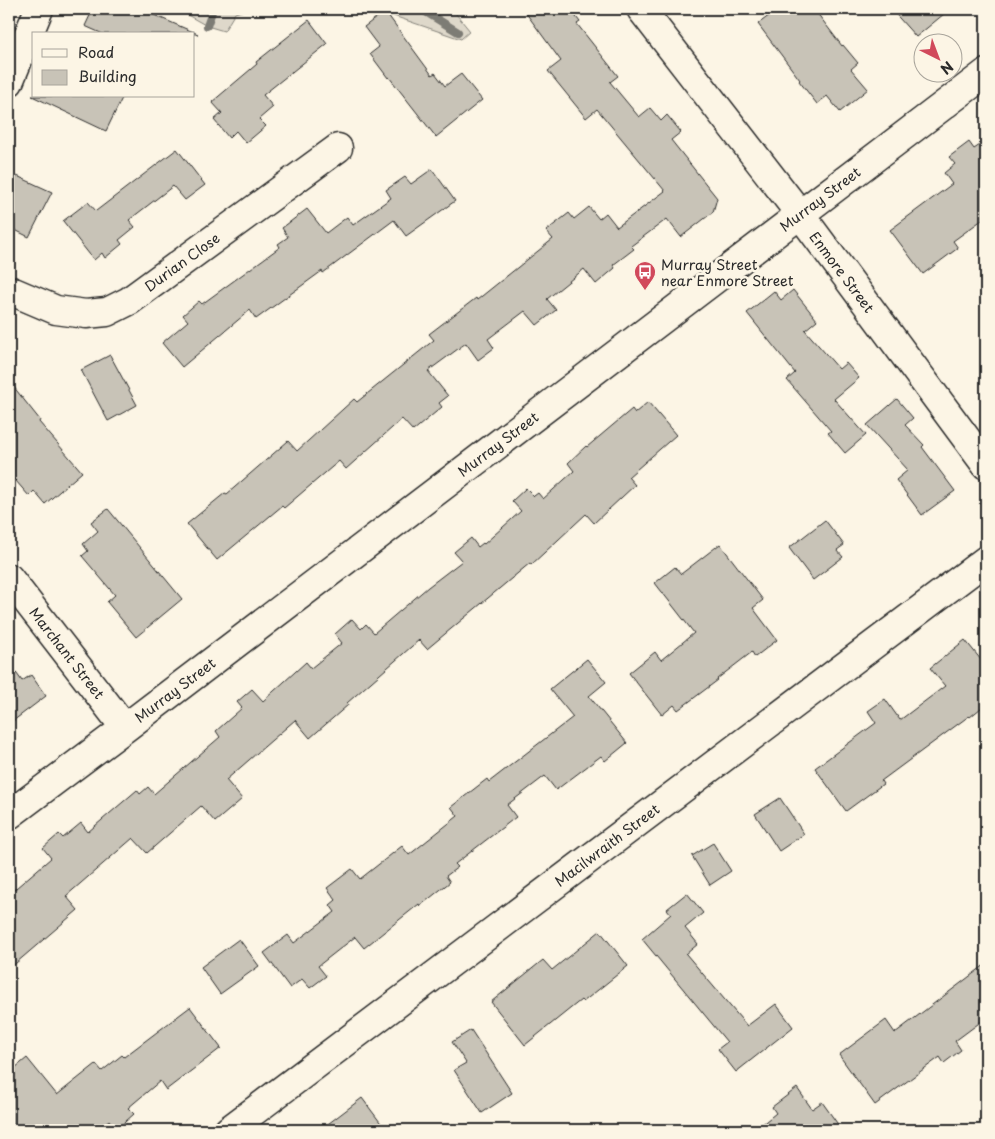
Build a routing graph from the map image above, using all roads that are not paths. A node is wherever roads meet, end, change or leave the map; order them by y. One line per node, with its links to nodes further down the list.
1 (39, 9): 4 (street)
2 (641, 9): 6 (street, Enmore Street)
3 (986, 73): 6 (street, Murray Street)
4 (9, 82)
5 (338, 148): 7 (street, Durian Close)
6 (800, 214): 8 (street, Enmore Street); 11 (street, Murray Street)
7 (9, 290)
8 (986, 465)
9 (986, 560): 13 (street, Macilwraith Street)
10 (9, 578): 11 (street, Marchant Street)
11 (125, 728): 12 (street, Murray Street)
12 (9, 815)
13 (229, 1130)

